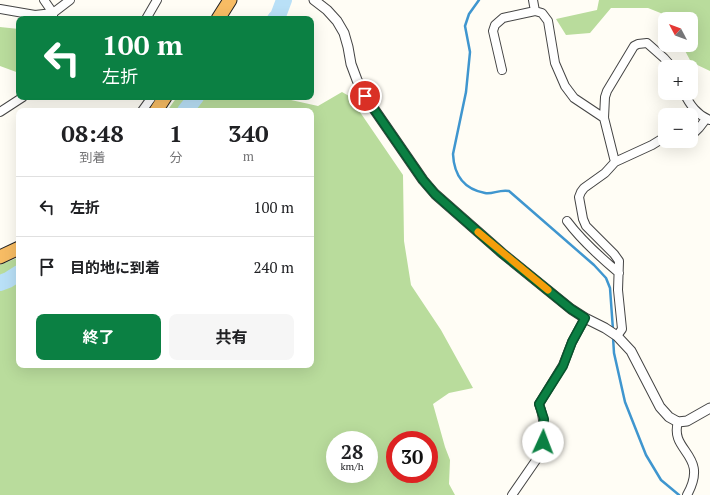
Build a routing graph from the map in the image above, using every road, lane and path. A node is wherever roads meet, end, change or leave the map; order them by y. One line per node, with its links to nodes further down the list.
1 (44, 0): 9 (street)
2 (70, 0): 9 (street)
3 (157, 0): 10 (street)
4 (230, 0): 11 (highway)
5 (314, 0): 26 (street)
6 (534, 0): 8 (street)
7 (0, 9): 9 (street)
8 (535, 10): 13 (street); 17 (street)
9 (53, 16)
10 (148, 16)
11 (220, 16)
12 (666, 60): 17 (street)
13 (502, 70)
14 (18, 100): 16 (street)
15 (688, 100): 18 (street)
16 (0, 112)
17 (604, 118): 21 (street)
18 (708, 120): 19 (street)
19 (698, 130)
20 (658, 141): 21 (street)
21 (615, 162): 25 (street)
22 (567, 221): 25 (street)
23 (16, 249): 24 (highway)
24 (0, 257)
25 (619, 273): 27 (street)
26 (585, 318): 27 (street); 30 (street)
27 (618, 336): 29 (street)
28 (710, 408): 29 (street)
29 (678, 422): 31 (street)
30 (512, 495)
31 (687, 495)

